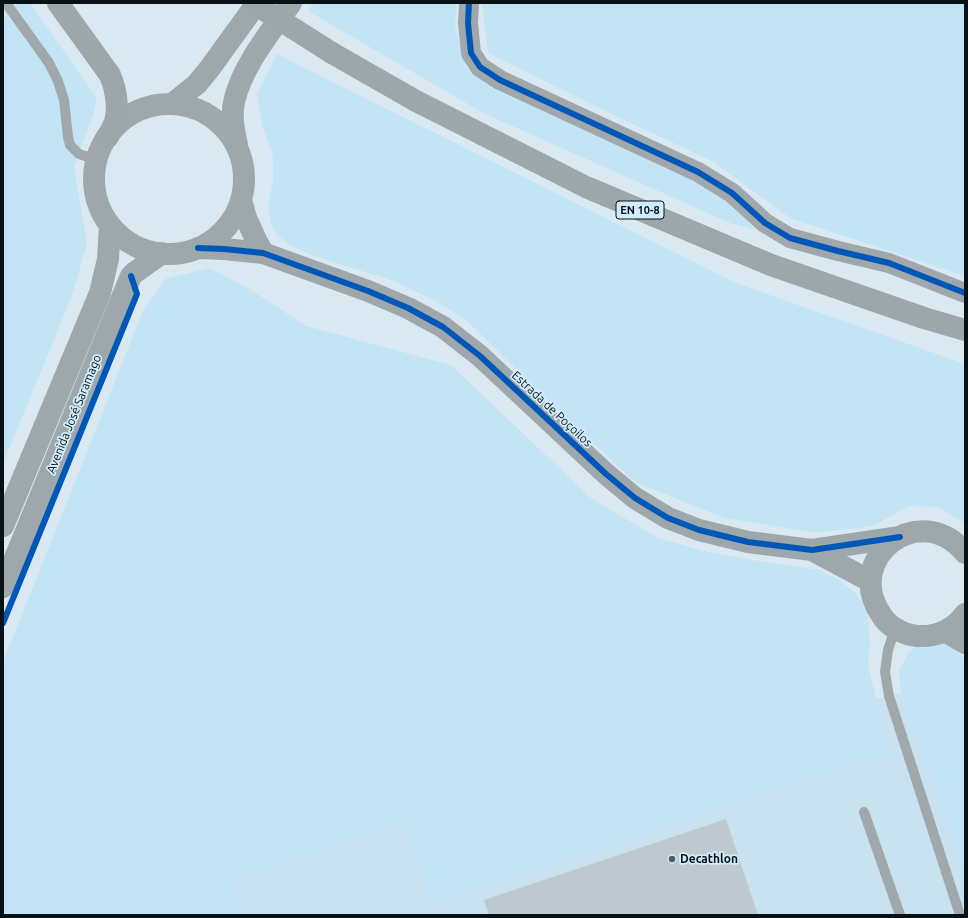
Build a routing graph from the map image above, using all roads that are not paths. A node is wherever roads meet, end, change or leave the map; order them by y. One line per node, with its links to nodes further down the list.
1 (6, 3): 10 (lane)
2 (58, 3): 8 (highway)
3 (253, 3): 17 (highway, EN 10-8, bridge)
4 (257, 3): 7 (main road)
5 (291, 3): 9 (main road, Estrada de Poçoilos)
6 (469, 3): 16 (street)
7 (172, 104): 8 (main road, Estrada de Poçoilos); 9 (main road, Estrada de Poçoilos)
8 (108, 137): 10 (main road, Estrada de Poçoilos)
9 (237, 146): 11 (main road, Estrada de Poçoilos)
10 (97, 160): 12 (main road, Estrada de Poçoilos)
11 (241, 200): 13 (main road, Estrada de Poçoilos); 15 (main road, Estrada de Poçoilos)
12 (110, 225): 14 (main road, Estrada de Poçoilos); 18 (main road, Avenida José Saramago)
13 (198, 248): 14 (main road, Estrada de Poçoilos); 15 (main road, Estrada de Poçoilos)
14 (162, 253): 23 (main road, Avenida José Saramago)
15 (263, 253): 20 (main road, Estrada de Poçoilos)
16 (965, 293)
17 (965, 330)
18 (3, 526)
19 (900, 536): 20 (main road, Estrada de Poçoilos); 21 (main road, Estrada de Poçoilos); 22 (main road, Estrada de Poçoilos)
20 (812, 550): 22 (main road, Estrada de Poçoilos)
21 (965, 553)
22 (870, 581): 25 (main road, Estrada de Poçoilos)
23 (3, 587)
24 (965, 614): 26 (main road, Estrada de Poçoilos)
25 (895, 629): 26 (main road, Estrada de Poçoilos); 30 (lane)
26 (945, 632): 27 (main road)
27 (965, 643)
28 (864, 812): 29 (lane)
29 (900, 915)
30 (960, 915)

